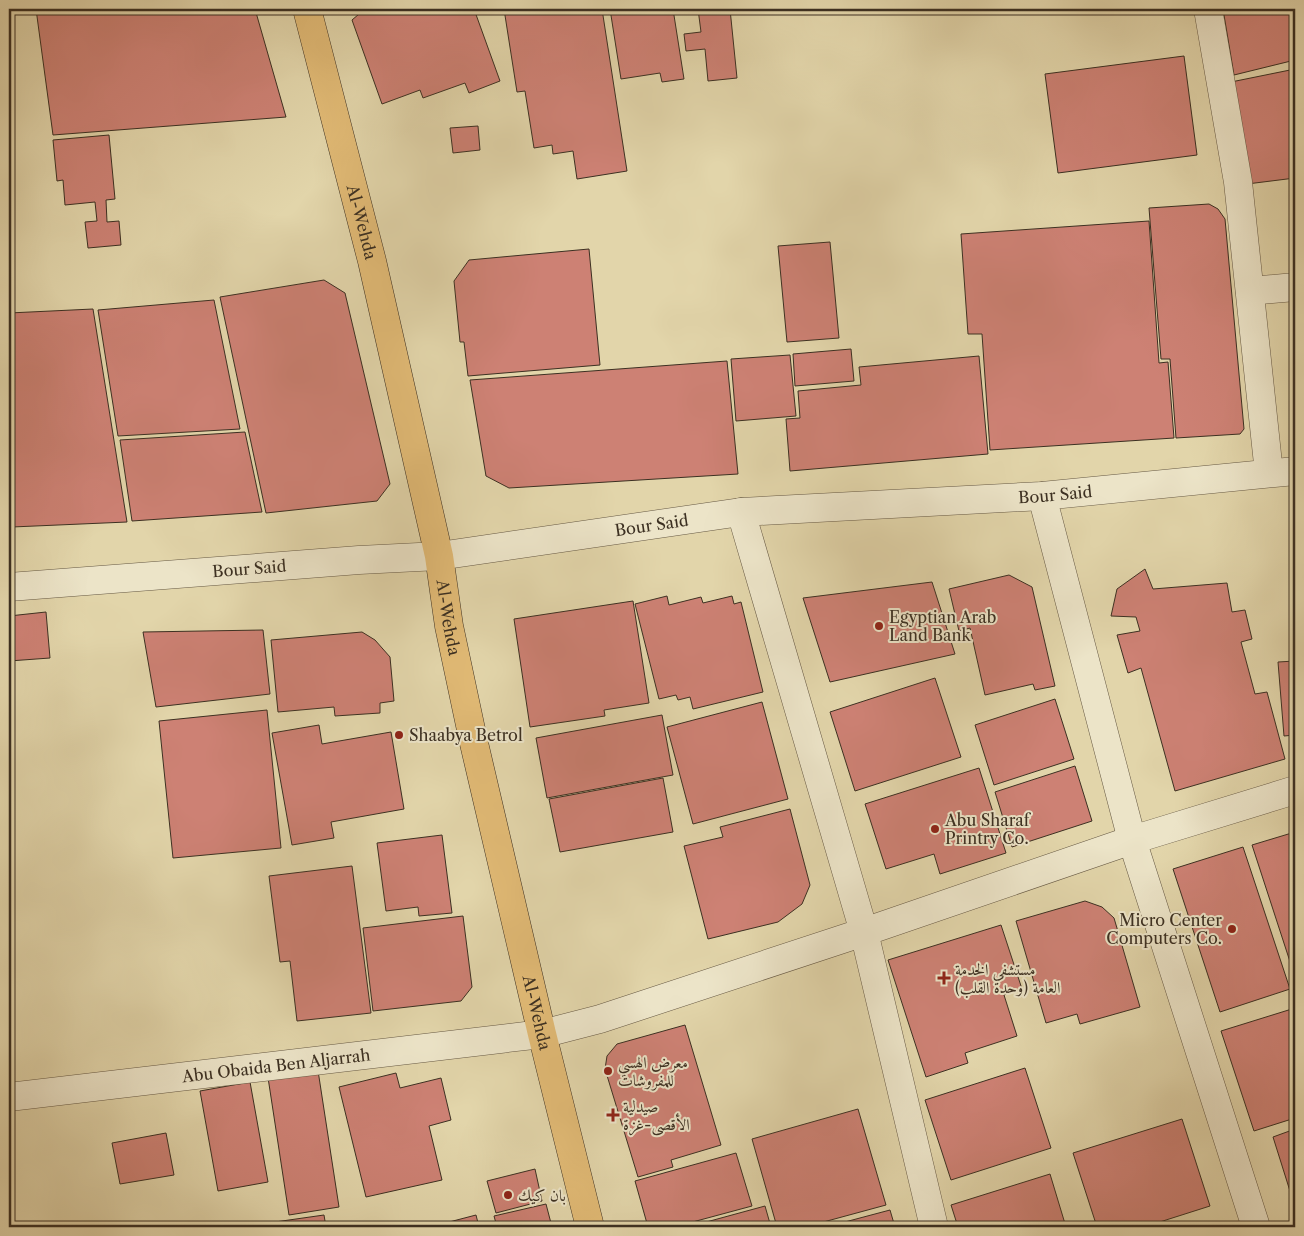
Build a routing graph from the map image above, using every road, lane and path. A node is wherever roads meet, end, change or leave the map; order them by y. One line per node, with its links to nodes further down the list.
1 (307, 9): 8 (main road, Al-Wehda)
2 (1208, 9): 4 (street)
3 (1295, 287): 4 (street)
4 (1250, 291): 5 (street)
5 (1282, 472): 6 (street, Bour Said)
6 (1042, 496): 7 (street, Bour Said); 11 (street)
7 (741, 512): 8 (street, Bour Said); 12 (street)
8 (438, 556): 9 (street, Bour Said); 13 (main road, Al-Wehda)
9 (9, 587)
10 (1295, 790): 11 (street, Abu Obaida Ben Aljarrah)
11 (1132, 840): 12 (street, Abu Obaida Ben Aljarrah); 17 (street)
12 (864, 932): 13 (street, Abu Obaida Ben Aljarrah); 16 (street)
13 (542, 1034): 14 (street, Abu Obaida Ben Aljarrah); 15 (main road, Al-Wehda)
14 (9, 1097)
15 (590, 1227)
16 (934, 1227)
17 (1256, 1227)

